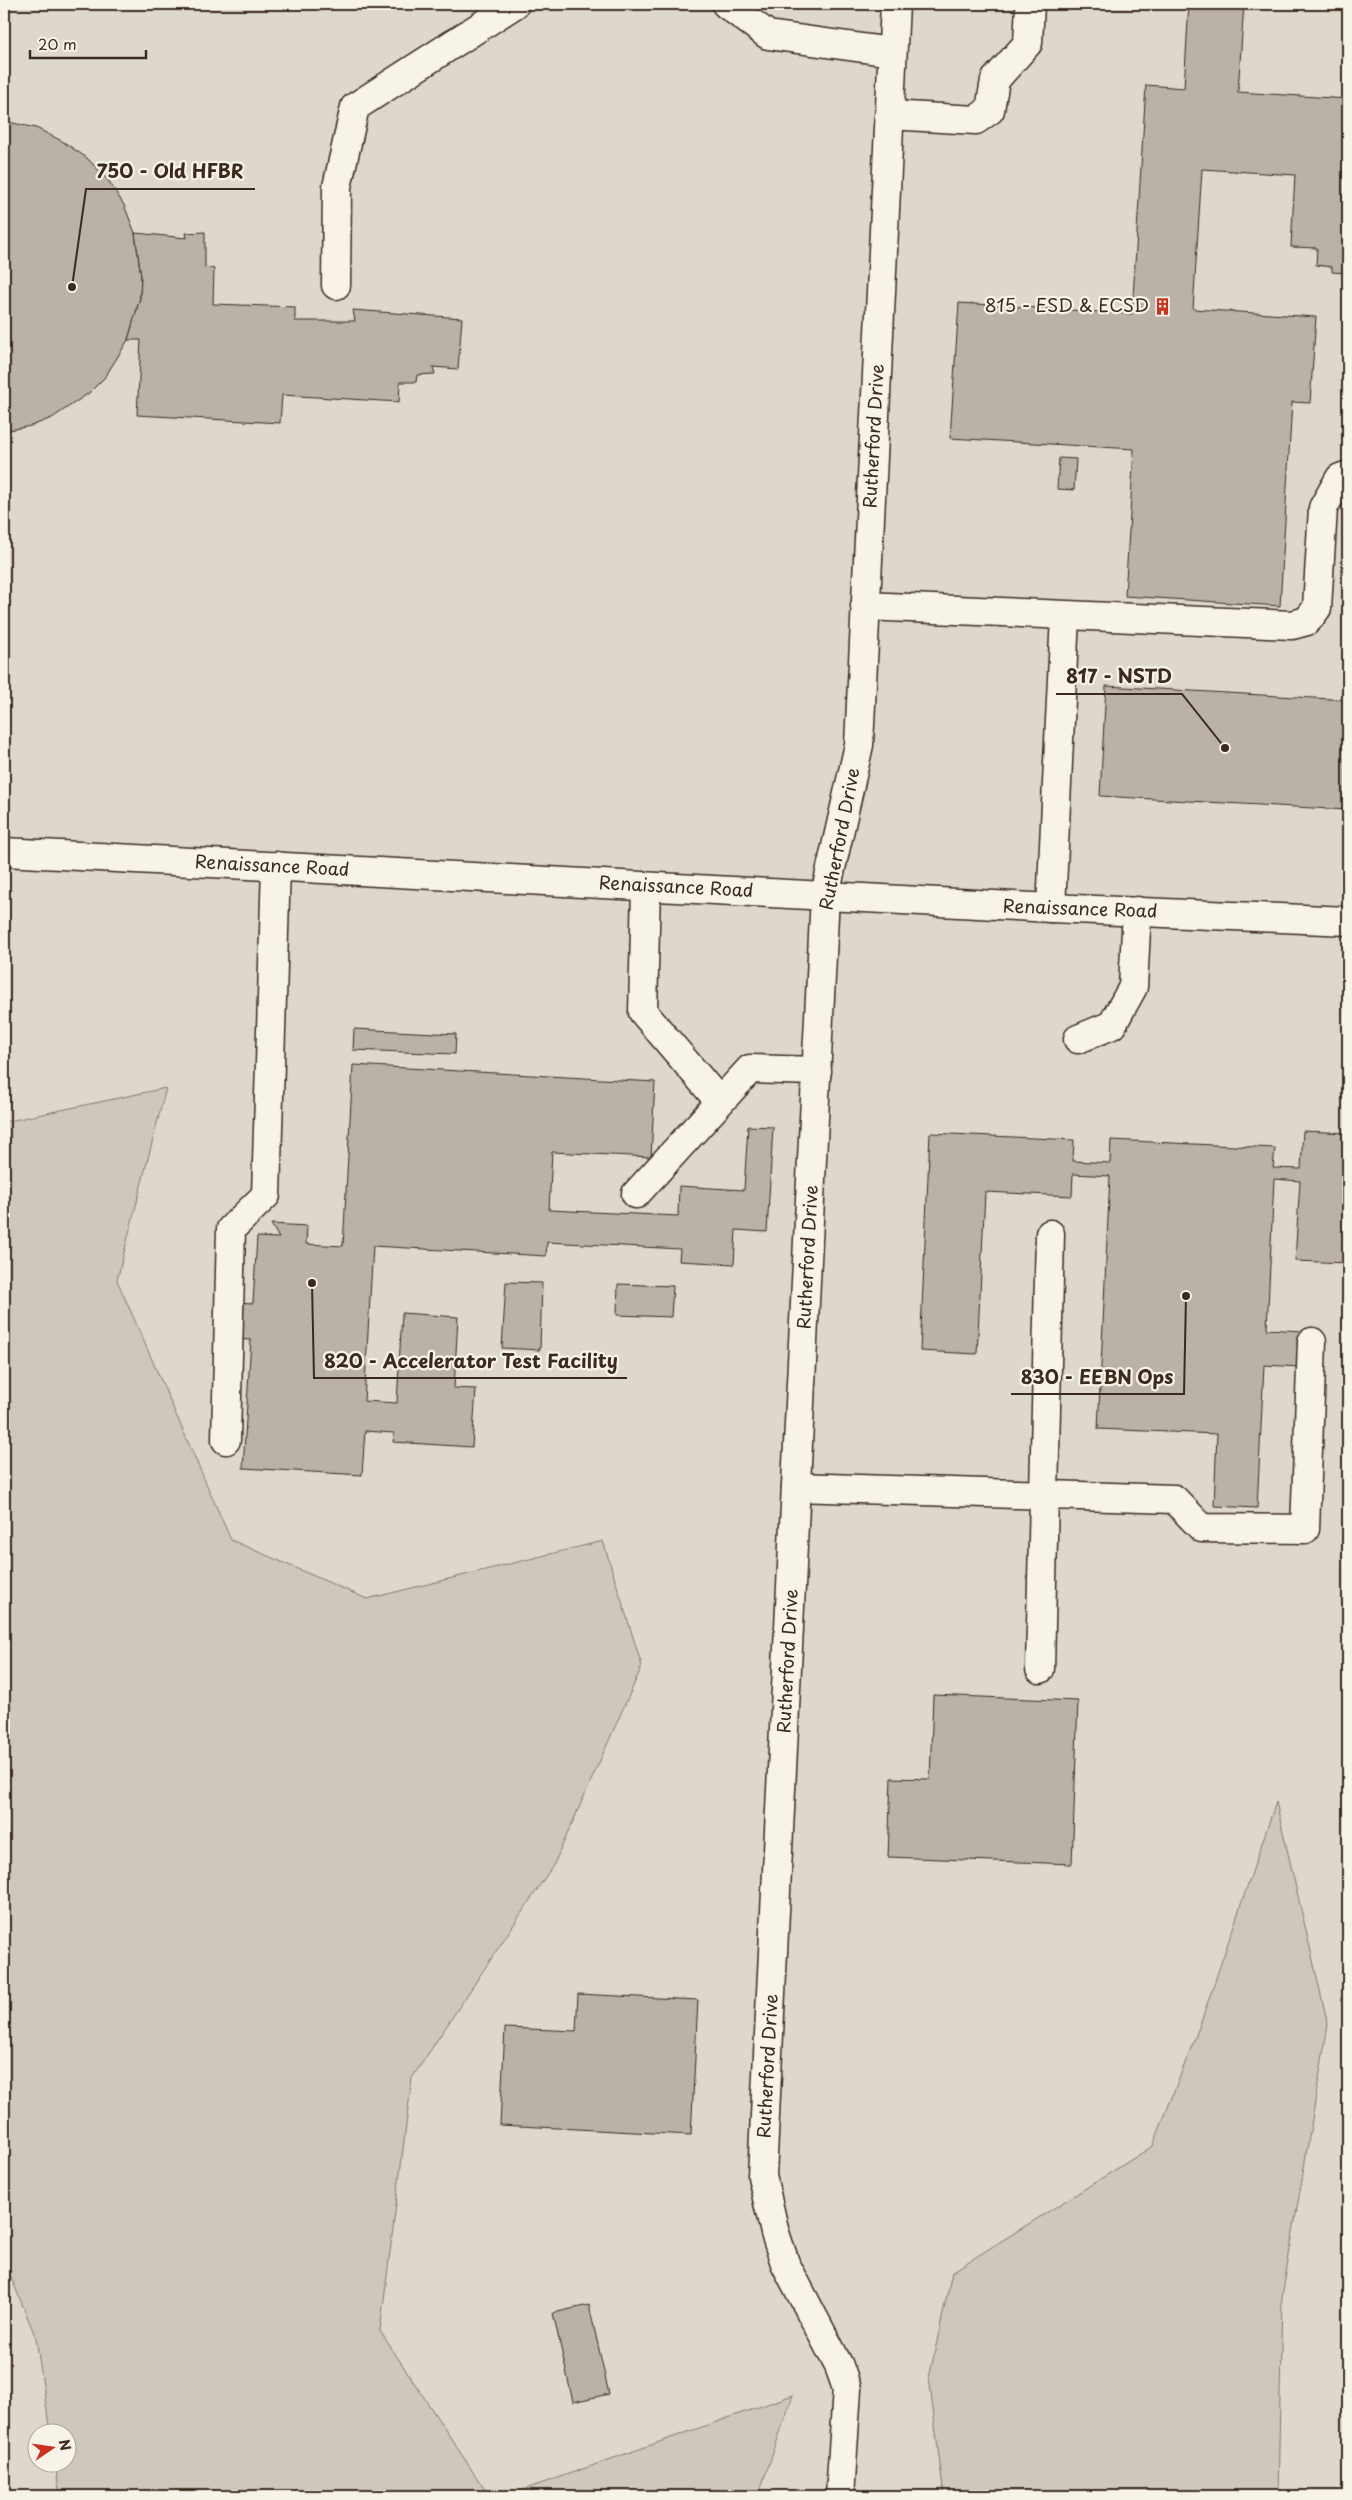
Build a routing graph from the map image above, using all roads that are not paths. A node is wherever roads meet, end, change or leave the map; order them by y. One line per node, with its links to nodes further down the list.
1 (515, 4): 7 (street)
2 (726, 4): 5 (street)
3 (895, 4): 5 (street, Rutherford Drive)
4 (1030, 4): 6 (street)
5 (892, 52): 6 (street, Rutherford Drive)
6 (890, 115): 9 (street, Rutherford Drive)
7 (336, 285)
8 (1348, 475): 10 (street)
9 (865, 606): 10 (street); 14 (street, Rutherford Drive)
10 (1065, 616): 15 (street)
11 (4, 852): 12 (street, Renaissance Road)
12 (276, 866): 13 (street, Renaissance Road); 24 (street)
13 (646, 886): 14 (street, Renaissance Road); 20 (street)
14 (825, 895): 15 (street, Renaissance Road); 19 (street, Rutherford Drive)
15 (1051, 908): 16 (street, Renaissance Road)
16 (1137, 911): 17 (street, Renaissance Road); 18 (street)
17 (1348, 921)
18 (1078, 1039)
19 (817, 1071): 20 (street); 25 (street, Rutherford Drive)
20 (718, 1101): 21 (street)
21 (636, 1194)
22 (1050, 1234): 26 (street)
23 (1312, 1342): 26 (street)
24 (226, 1440)
25 (796, 1487): 26 (street); 28 (street, Rutherford Drive)
26 (1044, 1495): 27 (street)
27 (1040, 1669)
28 (840, 2496)

